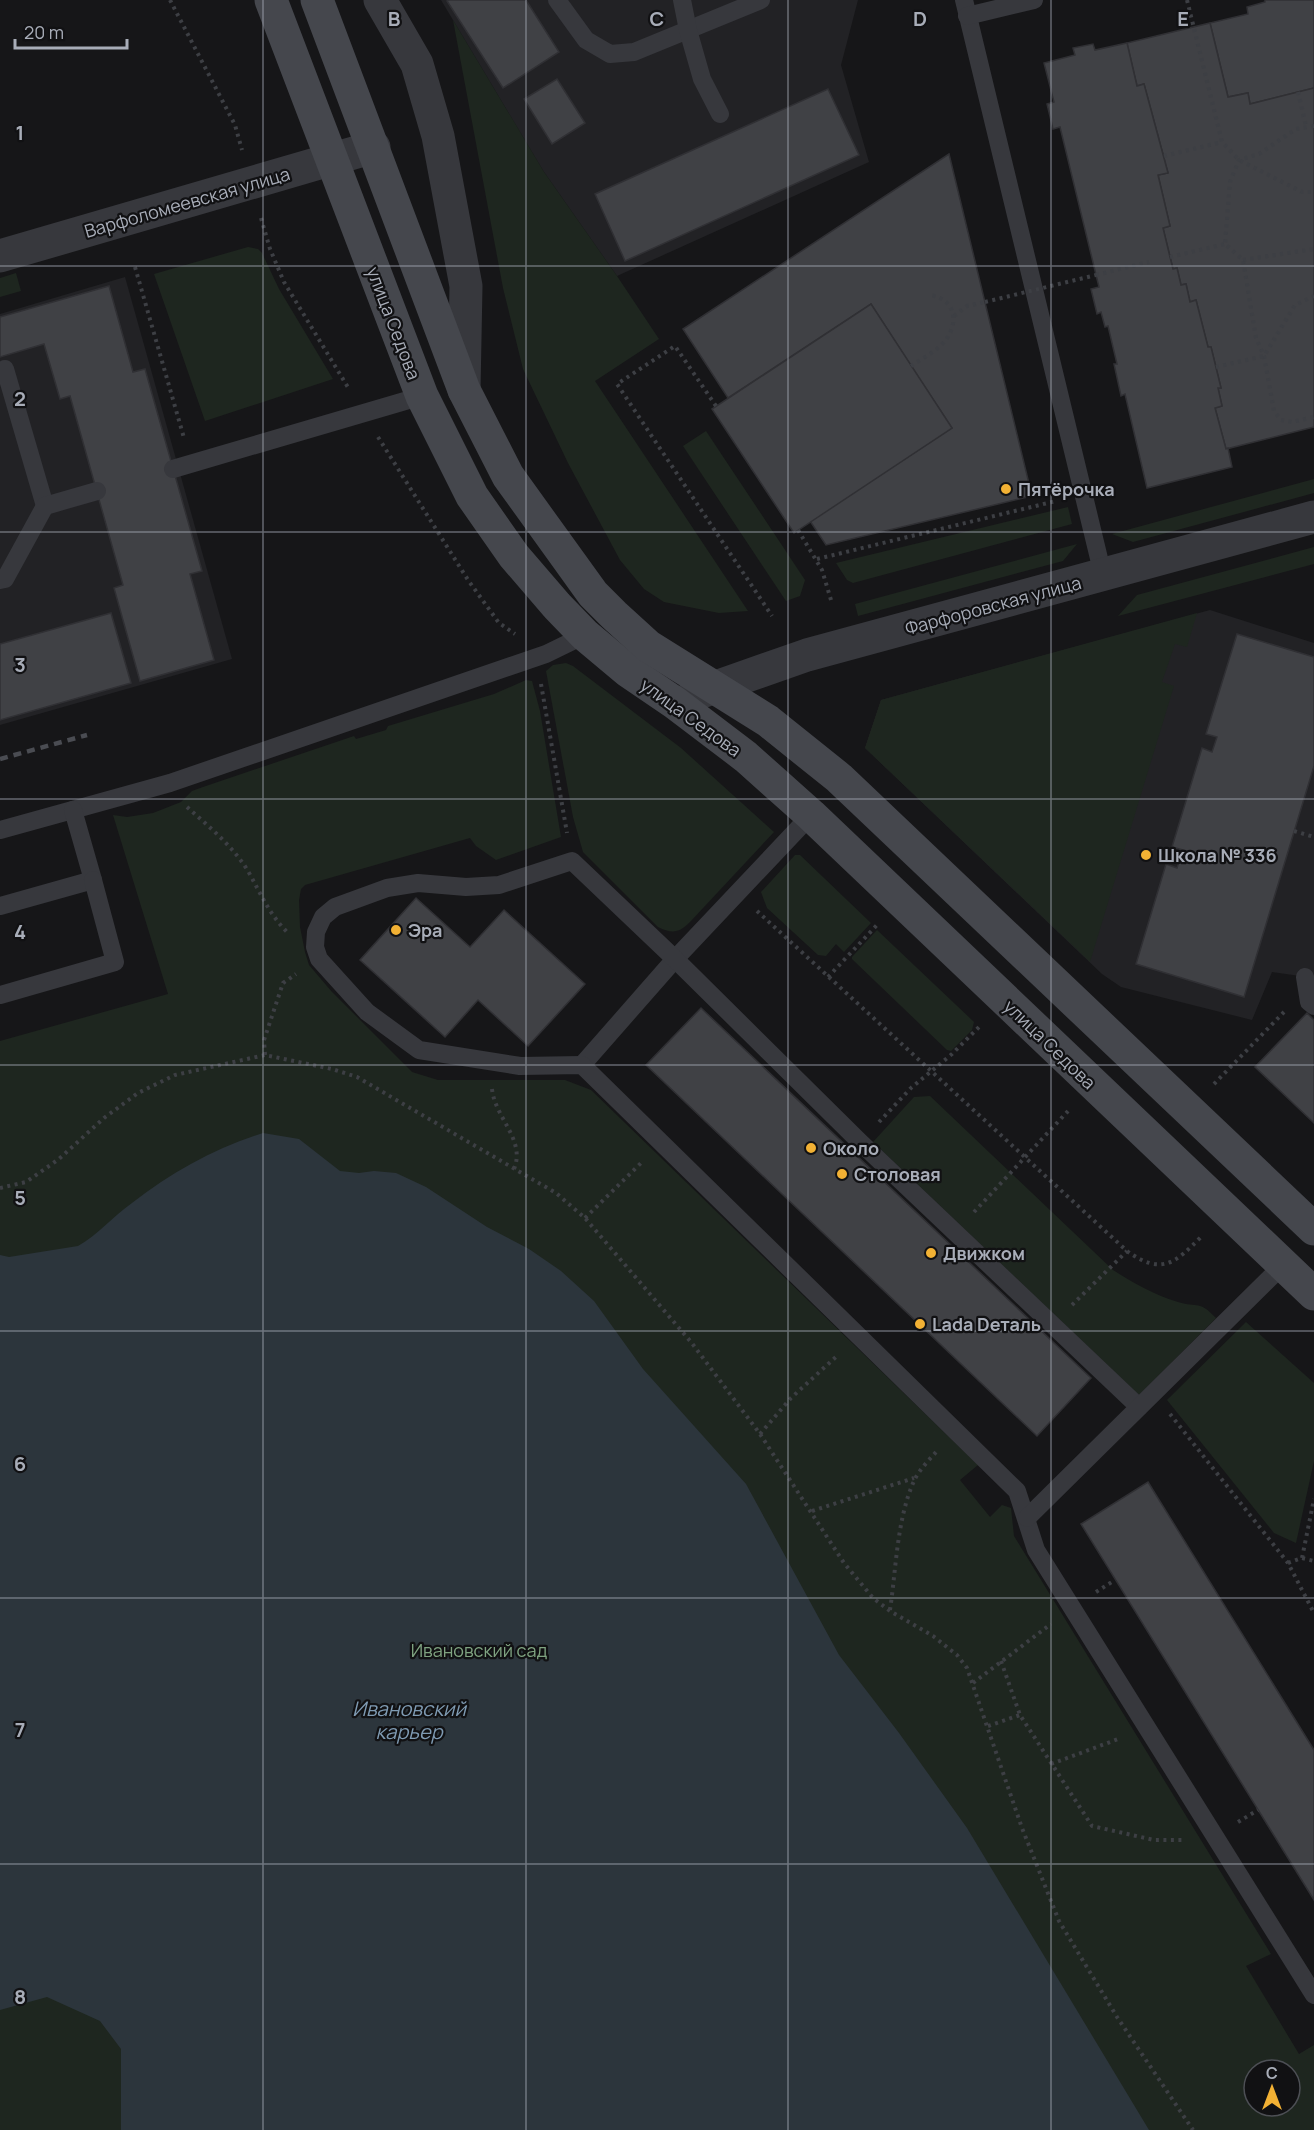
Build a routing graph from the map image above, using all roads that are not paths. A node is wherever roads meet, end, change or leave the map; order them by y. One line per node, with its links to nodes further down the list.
1 (271, 0): 12 (main road, улица Седова)
2 (317, 0): 11 (main road, улица Седова)
3 (380, 0): 15 (street)
4 (557, 0): 9 (lane)
5 (682, 0): 9 (lane)
6 (761, 0): 9 (lane)
7 (1034, 0): 8 (lane)
8 (965, 8): 21 (lane)
9 (688, 30): 10 (lane)
10 (720, 114)
11 (374, 147): 12 (street, Варфоломеевская улица); 15 (main road, улица Седова)
12 (333, 160): 13 (street, Варфоломеевская улица); 16 (main road, улица Седова)
13 (0, 256)
14 (5, 369): 19 (lane)
15 (464, 390): 24 (main road, улица Седова)
16 (422, 396): 17 (lane); 23 (main road, улица Седова)
17 (173, 470)
18 (97, 491): 19 (lane)
19 (45, 506): 22 (lane)
20 (1314, 517): 21 (street, Фарфоровская улица)
21 (1103, 574): 24 (street, Фарфоровская улица)
22 (0, 580)
23 (585, 635): 25 (main road, улица Седова); 26 (lane)
24 (713, 687): 25 (street, Фарфоровская улица); 36 (main road, улица Седова)
25 (675, 703): 27 (main road, улица Седова)
26 (73, 810): 28 (lane); 29 (lane)
27 (811, 815): 31 (lane); 37 (main road, улица Седова)
28 (0, 830)
29 (93, 880): 30 (lane); 33 (lane)
30 (0, 906)
31 (675, 958): 35 (lane); 35 (lane); 39 (lane)
32 (1305, 977): 34 (lane)
33 (0, 995)
34 (1312, 1004)
35 (582, 1065): 40 (lane)
36 (1314, 1229)
37 (1283, 1265): 38 (main road, улица Седова); 39 (lane)
38 (1314, 1294)
39 (1139, 1407): 40 (lane)
40 (1027, 1518): 41 (lane)
41 (1314, 1995)

